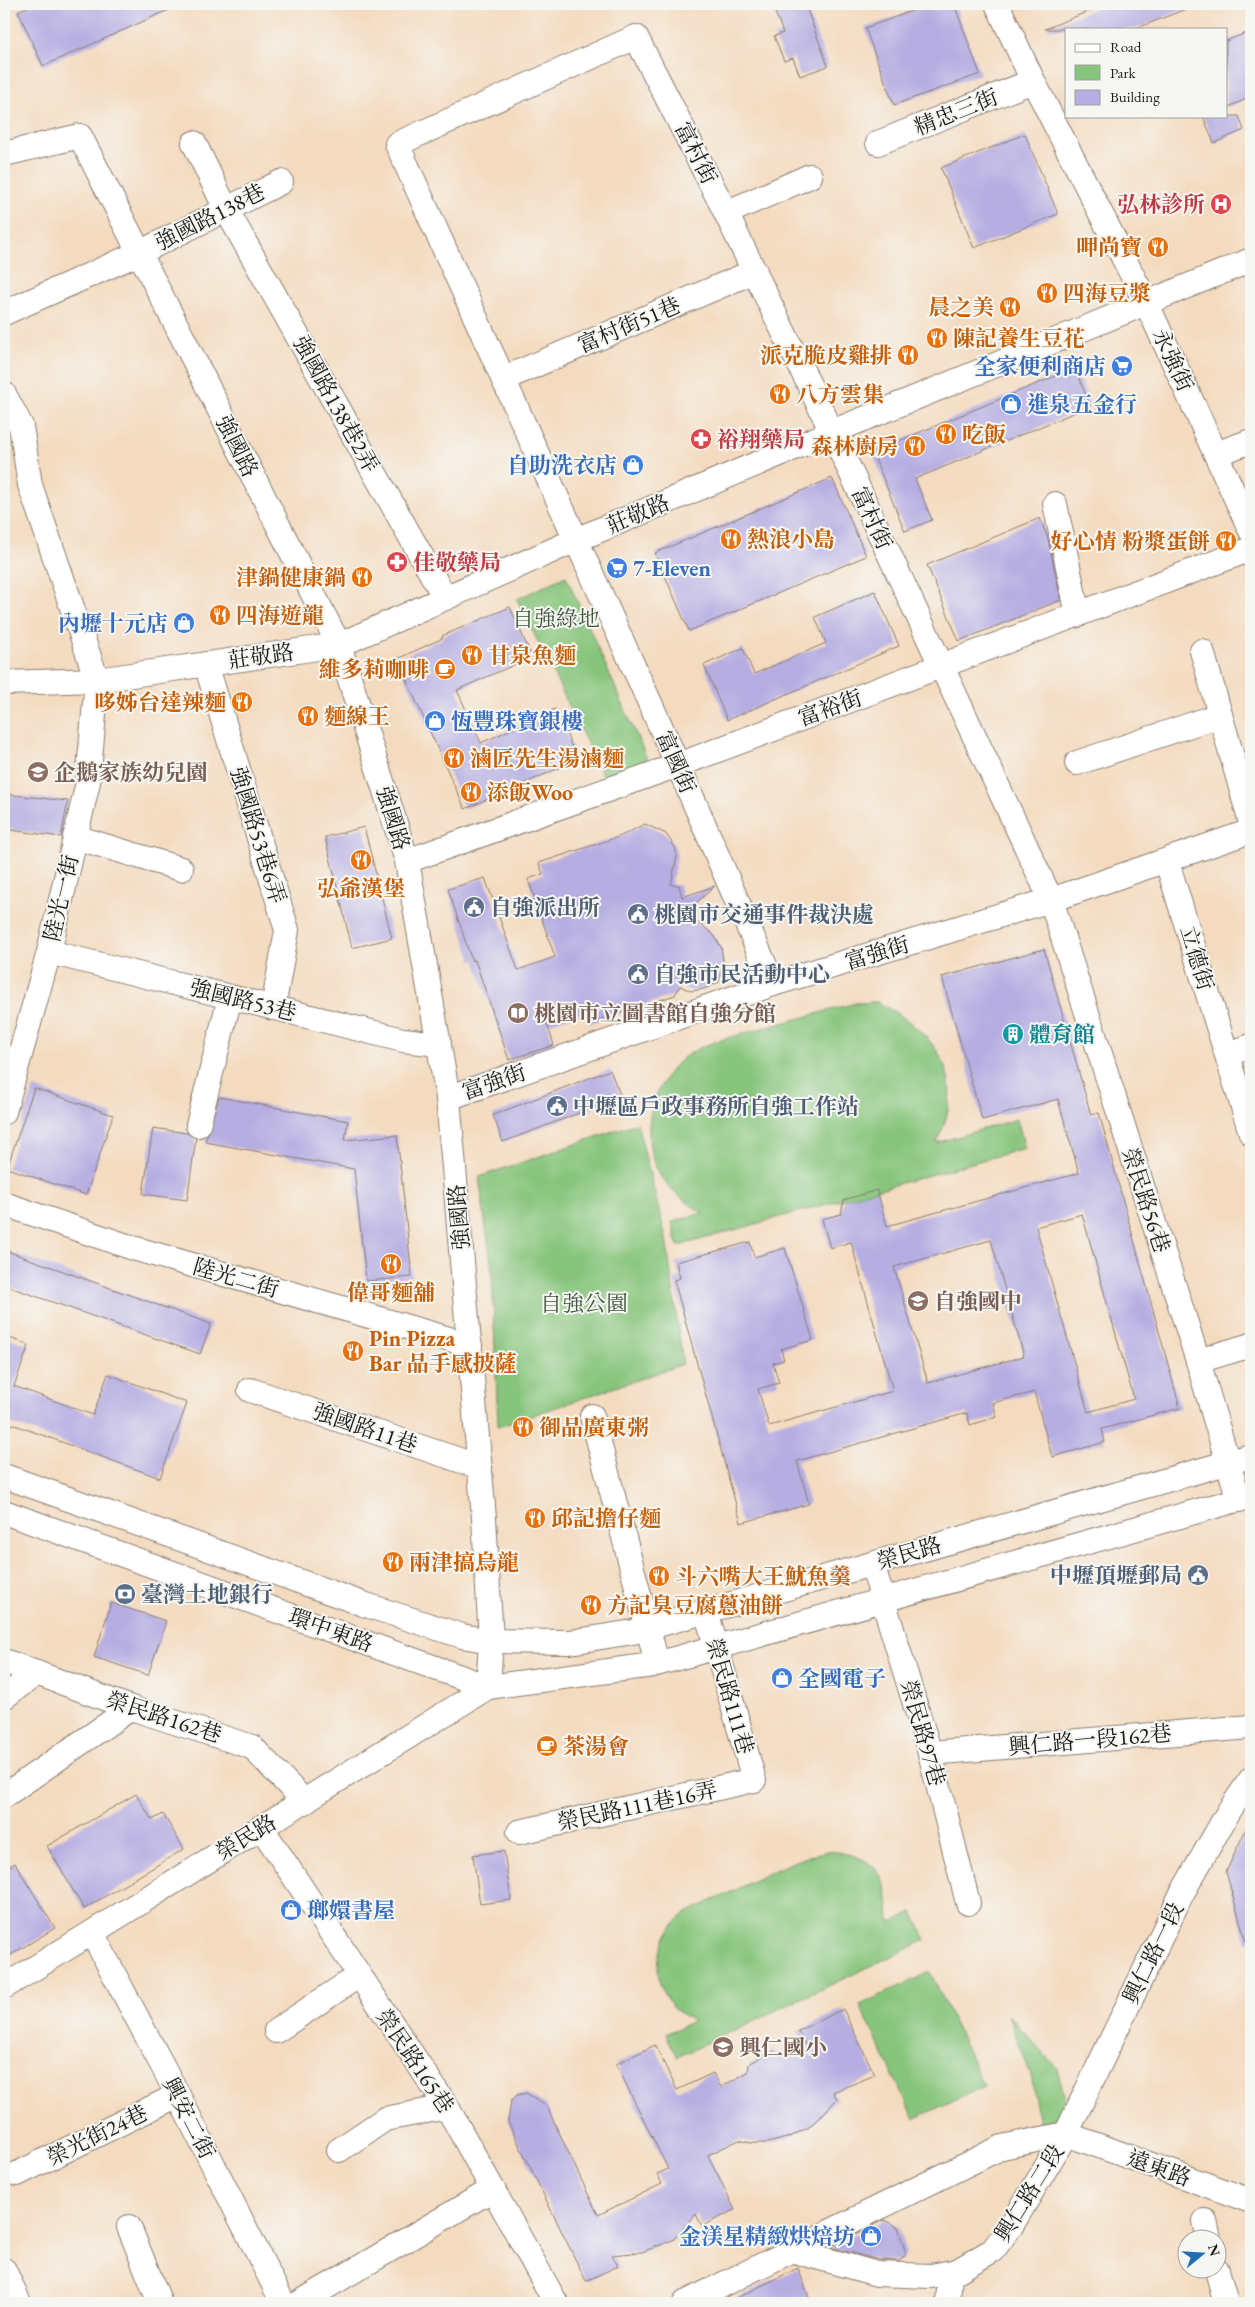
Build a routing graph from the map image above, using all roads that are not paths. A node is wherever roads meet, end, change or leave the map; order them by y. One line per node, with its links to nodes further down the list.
1 (997, 4): 2 (street, 永強街)
2 (1033, 81): 4 (street, 精忠三街); 13 (street, 永強街)
3 (194, 143): 8 (street, 強國路138巷2弄)
4 (878, 143)
5 (4, 154): 10 (street, 強國路)
6 (810, 176): 9 (street)
7 (281, 182): 8 (street, 強國路138巷)
8 (226, 209): 10 (street, 強國路138巷); 24 (street, 強國路138巷2弄)
9 (726, 213): 12 (street, 富村街); 15 (street, 富村街)
10 (139, 253): 14 (street, 強國路138巷); 26 (street, 強國路)
11 (1251, 260): 13 (street, 莊敬路)
12 (754, 271): 15 (street, 富村街51巷); 17 (street, 富村街)
13 (1147, 304): 17 (street, 莊敬路); 19 (street, 永強街)
14 (4, 312)
15 (503, 379): 22 (street, 富村街)
16 (4, 394): 30 (street)
17 (832, 432): 22 (street, 莊敬路); 29 (street, 富村街)
18 (1251, 442): 19 (street)
19 (1216, 454): 21 (street, 永強街)
20 (1055, 504): 25 (street)
21 (1251, 531)
22 (576, 540): 24 (street, 莊敬路); 34 (street, 富國街)
23 (1251, 549): 25 (street, 富裕街)
24 (445, 598): 26 (street, 莊敬路)
25 (1078, 615): 29 (street, 富裕街)
26 (340, 645): 28 (street, 莊敬路); 38 (street, 強國路)
27 (1202, 651): 32 (street)
28 (206, 664): 30 (street, 莊敬路); 45 (street, 強國路53巷6弄)
29 (942, 666): 34 (street, 富裕街); 41 (street, 富村街)
30 (97, 680): 31 (street, 莊敬路); 37 (street, 陸光一街)
31 (4, 683)
32 (1220, 714): 33 (street); 35 (street)
33 (1077, 762)
34 (678, 765): 38 (street, 富裕街); 43 (street, 富國街)
35 (1251, 823)
36 (1251, 831): 39 (street, 富強街)
37 (75, 837): 40 (street); 42 (street, 陸光一街)
38 (406, 861): 46 (street, 強國路)
39 (1167, 862): 41 (street, 富強街); 48 (street, 立德街)
40 (181, 869)
41 (1051, 900): 43 (street, 富強街); 56 (street, 榮民路56巷)
42 (49, 952): 44 (street, 強國路53巷); 50 (street, 陸光一街)
43 (773, 984): 49 (street, 富強街)
44 (230, 997): 45 (street, 強國路53巷); 51 (street)
45 (273, 1008): 46 (street, 強國路53巷)
46 (439, 1044): 49 (street, 強國路)
47 (1251, 1046): 48 (street)
48 (1228, 1054): 52 (street, 立德街)
49 (448, 1098): 54 (street, 強國路)
50 (4, 1112)
51 (198, 1125)
52 (1251, 1133)
53 (4, 1204): 54 (street, 陸光二街)
54 (470, 1345): 61 (street, 強國路)
55 (1251, 1345): 56 (street)
56 (1198, 1361): 60 (street, 榮民路56巷)
57 (250, 1390): 61 (street, 強國路11巷)
58 (592, 1416): 68 (street)
59 (1251, 1456): 60 (street, 榮民路)
60 (1229, 1462): 63 (street, 榮民路56巷); 65 (street, 榮民路)
61 (480, 1467): 69 (street, 強國路)
62 (4, 1476): 69 (street, 環中東路)
63 (1245, 1498): 66 (street, 榮民路)
64 (4, 1512): 74 (street, 環中東路)
65 (872, 1564): 66 (street, 榮民路97巷); 67 (street, 榮民路)
66 (884, 1600): 70 (street, 榮民路); 78 (street, 榮民路97巷)
67 (706, 1611): 68 (street, 榮民路); 70 (street, 榮民路111巷)
68 (646, 1628): 69 (street, 榮民路); 72 (street)
69 (491, 1641): 74 (street)
70 (716, 1647): 72 (street, 榮民路); 80 (street, 榮民路111巷)
71 (4, 1661): 73 (street, 榮民路162巷)
72 (657, 1663): 74 (street, 榮民路)
73 (37, 1672): 75 (street); 76 (street, 榮民路162巷)
74 (488, 1687): 82 (street, 榮民路)
75 (4, 1697)
76 (131, 1708): 81 (street); 82 (street, 榮民路162巷)
77 (1251, 1727): 78 (street, 興仁路一段162巷)
78 (930, 1754): 85 (street, 榮民路97巷)
79 (1251, 1779): 92 (street, 興仁路一段)
80 (754, 1780): 84 (street, 榮民路111巷16弄)
81 (4, 1796)
82 (306, 1802): 83 (street, 榮民路)
83 (261, 1827): 86 (street, 榮民路); 87 (street, 榮民路165巷)
84 (520, 1832)
85 (968, 1903)
86 (92, 1933): 88 (street, 榮民路); 90 (street, 興安二街)
87 (358, 1976): 89 (street); 91 (street, 榮民路165巷)
88 (4, 1988)
89 (276, 2031)
90 (178, 2094): 94 (street, 榮光街24巷); 104 (street, 興安二街)
91 (447, 2107): 93 (street); 95 (street, 榮民路165巷)
92 (1066, 2134): 96 (street, 遠東路); 98 (street, 興仁路二段); 100 (street, 興仁路二段)
93 (338, 2150)
94 (17, 2174)
95 (493, 2190): 105 (street); 106 (street, 榮民路165巷)
96 (1251, 2201)
97 (129, 2227): 103 (street)
98 (790, 2250): 100 (street, 興仁路二段); 107 (street, 興仁路二段)
99 (4, 2270): 102 (street)
100 (950, 2273): 108 (street)
101 (1220, 2280): 109 (street)
102 (19, 2303)
103 (160, 2303)
104 (284, 2303)
105 (300, 2303)
106 (556, 2303)
107 (684, 2303)
108 (948, 2303)
109 (1226, 2303)

